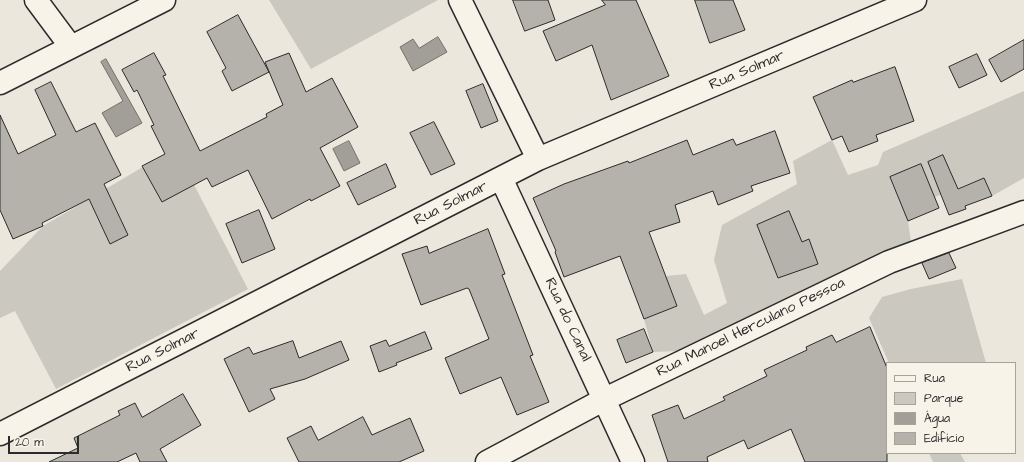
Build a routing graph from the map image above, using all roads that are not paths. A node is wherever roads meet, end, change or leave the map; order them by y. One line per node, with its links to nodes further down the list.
1 (36, 0): 5 (street)
2 (164, 0): 5 (street)
3 (460, 0): 7 (street)
4 (915, 0): 7 (street, Rua Solmar)
5 (71, 47): 6 (street)
6 (0, 83)
7 (538, 159): 8 (street, Rua Solmar)
8 (501, 178): 10 (street, Rua do Canal); 11 (street, Rua Solmar)
9 (1024, 212): 10 (street, Rua Manoel Herculano Pessoa)
10 (603, 400): 12 (street, Rua Manoel Herculano Pessoa); 13 (street, Rua do Canal)
11 (0, 434)
12 (486, 462)
13 (633, 462)

